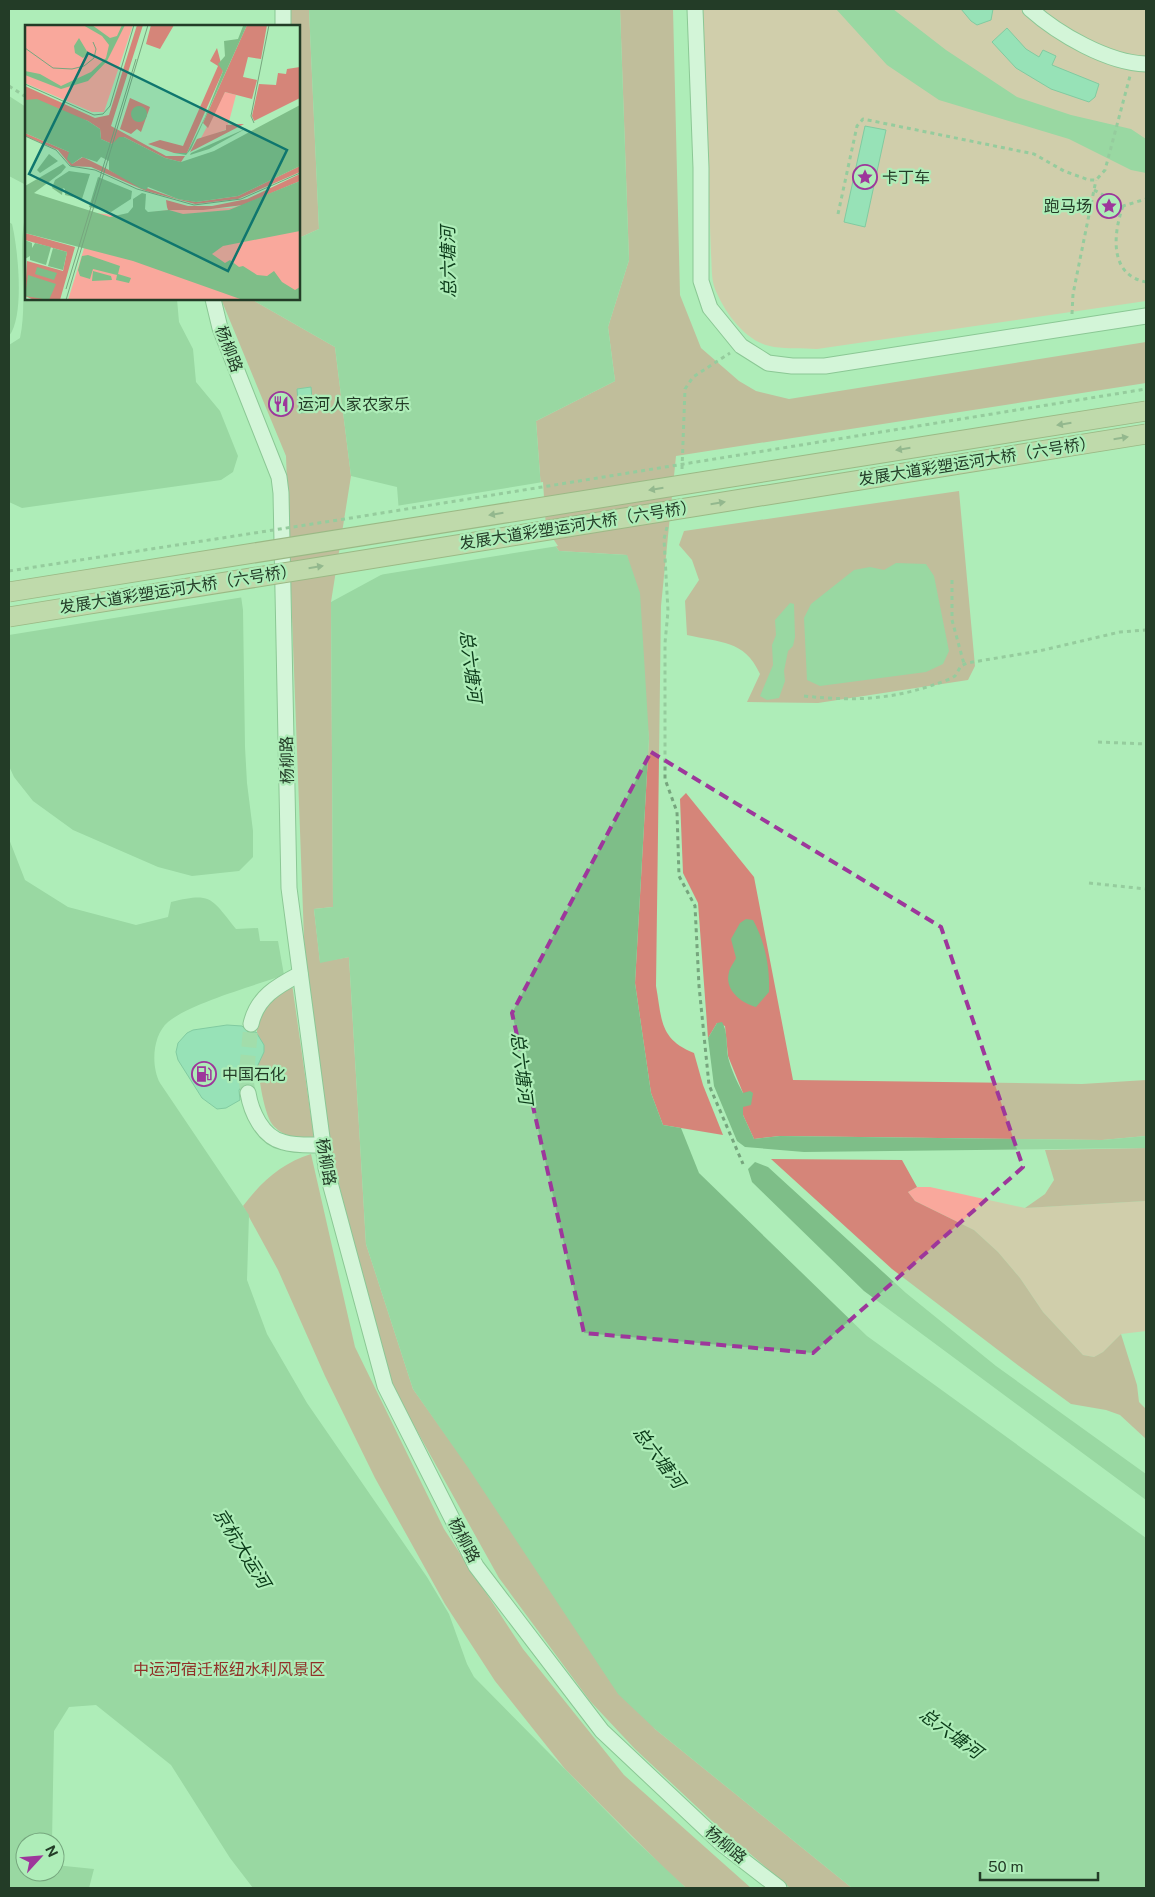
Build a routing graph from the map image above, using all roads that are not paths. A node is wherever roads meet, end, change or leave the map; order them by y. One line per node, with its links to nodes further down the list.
1 (283, 9): 4 (street)
2 (695, 9): 7 (street)
3 (1030, 9): 5 (street)
4 (283, 25)
5 (1140, 63)
6 (212, 300): 12 (street, 杨柳路)
7 (1146, 316)
8 (1146, 411): 10 (main road, 发展大道彩塑运河大桥（六号桥）, one-way to 10, bridge)
9 (1146, 434): 11 (main road, 发展大道彩塑运河大桥（六号桥）, one-way to 9, bridge)
10 (9, 592)
11 (9, 616)
12 (300, 974): 13 (street); 15 (street, 杨柳路)
13 (251, 1024)
14 (248, 1092): 15 (street)
15 (323, 1145): 16 (street, 杨柳路)
16 (779, 1888)

